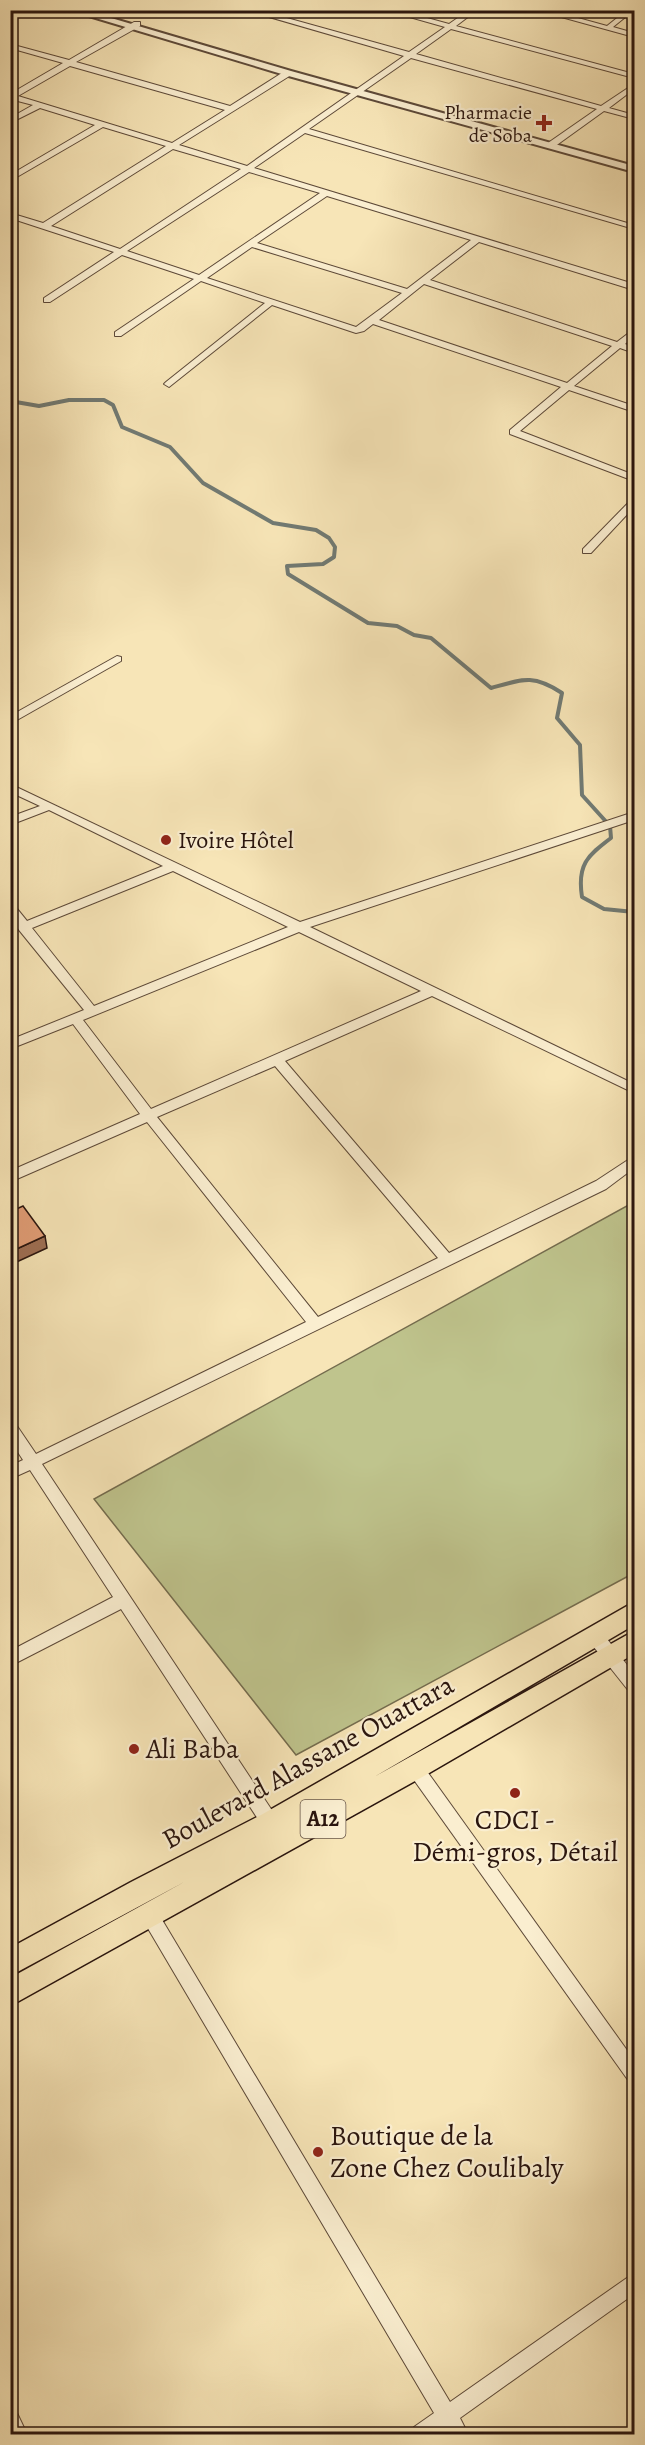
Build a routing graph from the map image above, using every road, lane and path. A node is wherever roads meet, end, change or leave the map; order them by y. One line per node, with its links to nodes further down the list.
1 (73, 10): 8 (street)
2 (92, 10): 8 (street)
3 (248, 10): 13 (street)
4 (388, 10): 9 (street)
5 (474, 10): 9 (street)
6 (539, 10): 10 (street)
7 (632, 10): 10 (street)
8 (133, 26): 14 (street); 15 (street); 18 (street)
9 (449, 27): 13 (street); 16 (street)
10 (608, 28): 11 (street)
11 (634, 35)
12 (10, 46): 14 (street)
13 (409, 54): 18 (street); 22 (street)
14 (68, 63): 19 (street); 21 (street)
15 (288, 73): 18 (street); 21 (street)
16 (634, 76)
17 (634, 86): 22 (street)
18 (360, 90): 26 (street); 27 (street)
19 (11, 96): 20 (street)
20 (39, 105): 24 (street); 25 (street)
21 (231, 109): 28 (street)
22 (604, 109): 23 (street); 27 (street)
23 (634, 117)
24 (10, 121)
25 (102, 124): 28 (street); 32 (street)
26 (304, 130): 30 (street); 36 (street)
27 (555, 143): 29 (street); 31 (street)
28 (173, 145): 30 (street); 35 (street)
29 (634, 162)
30 (249, 168): 33 (street); 39 (street)
31 (634, 169)
32 (10, 179)
33 (326, 193): 37 (street); 38 (street)
34 (10, 215): 35 (street)
35 (45, 226): 39 (street)
36 (634, 227)
37 (479, 238): 41 (street); 42 (street)
38 (250, 244): 40 (street); 43 (street)
39 (120, 252): 40 (street); 44 (street)
40 (200, 278): 45 (street); 48 (street)
41 (423, 281): 43 (street); 49 (street)
42 (634, 286)
43 (408, 292): 46 (street)
44 (47, 300)
45 (271, 302): 46 (street); 51 (street)
46 (371, 320): 52 (street)
47 (634, 332): 49 (street)
48 (118, 334)
49 (619, 345): 50 (street); 52 (street)
50 (634, 350)
51 (169, 384)
52 (569, 387): 53 (street); 54 (street)
53 (634, 409)
54 (634, 478)
55 (634, 502): 56 (street)
56 (587, 551)
57 (117, 659): 58 (street)
58 (10, 721)
59 (10, 787): 60 (street)
60 (50, 806): 62 (street); 63 (street)
61 (634, 816): 66 (street)
62 (10, 821)
63 (174, 866): 65 (street); 66 (street)
64 (10, 909): 65 (street)
65 (23, 927): 68 (street)
66 (299, 927): 67 (street); 68 (street)
67 (432, 991): 71 (street); 72 (street)
68 (92, 1012): 69 (street)
69 (75, 1018): 70 (street); 73 (street)
70 (10, 1045)
71 (278, 1061): 73 (street); 76 (street)
72 (632, 1090)
73 (150, 1116): 75 (street); 77 (street)
74 (634, 1161): 76 (street)
75 (10, 1177)
76 (447, 1260): 77 (street)
77 (315, 1323): 79 (street)
78 (10, 1427): 79 (street)
79 (32, 1462): 80 (street); 81 (street)
80 (10, 1473)
81 (123, 1600): 85 (street); 88 (street)
82 (634, 1613): 84 (main road, Boulevard Alassane Ouattara / A12)
83 (634, 1642): 84 (main road, Boulevard Alassane Ouattara / A12)
84 (603, 1646): 86 (street); 87 (main road, Boulevard Alassane Ouattara / A12); 88 (main road, Boulevard Alassane Ouattara / A12)
85 (10, 1659)
86 (634, 1685)
87 (415, 1767): 88 (main road, Boulevard Alassane Ouattara / A12); 92 (street)
88 (277, 1833): 89 (main road, Boulevard Alassane Ouattara / A12); 90 (main road, Boulevard Alassane Ouattara / A12)
89 (149, 1914): 91 (main road, Boulevard Alassane Ouattara / A12); 94 (street)
90 (10, 1963)
91 (10, 1993)
92 (634, 2074)
93 (634, 2283): 94 (street)
94 (447, 2416): 97 (street); 98 (street)
95 (10, 2420): 96 (street)
96 (17, 2434)
97 (421, 2434)
98 (458, 2434)

